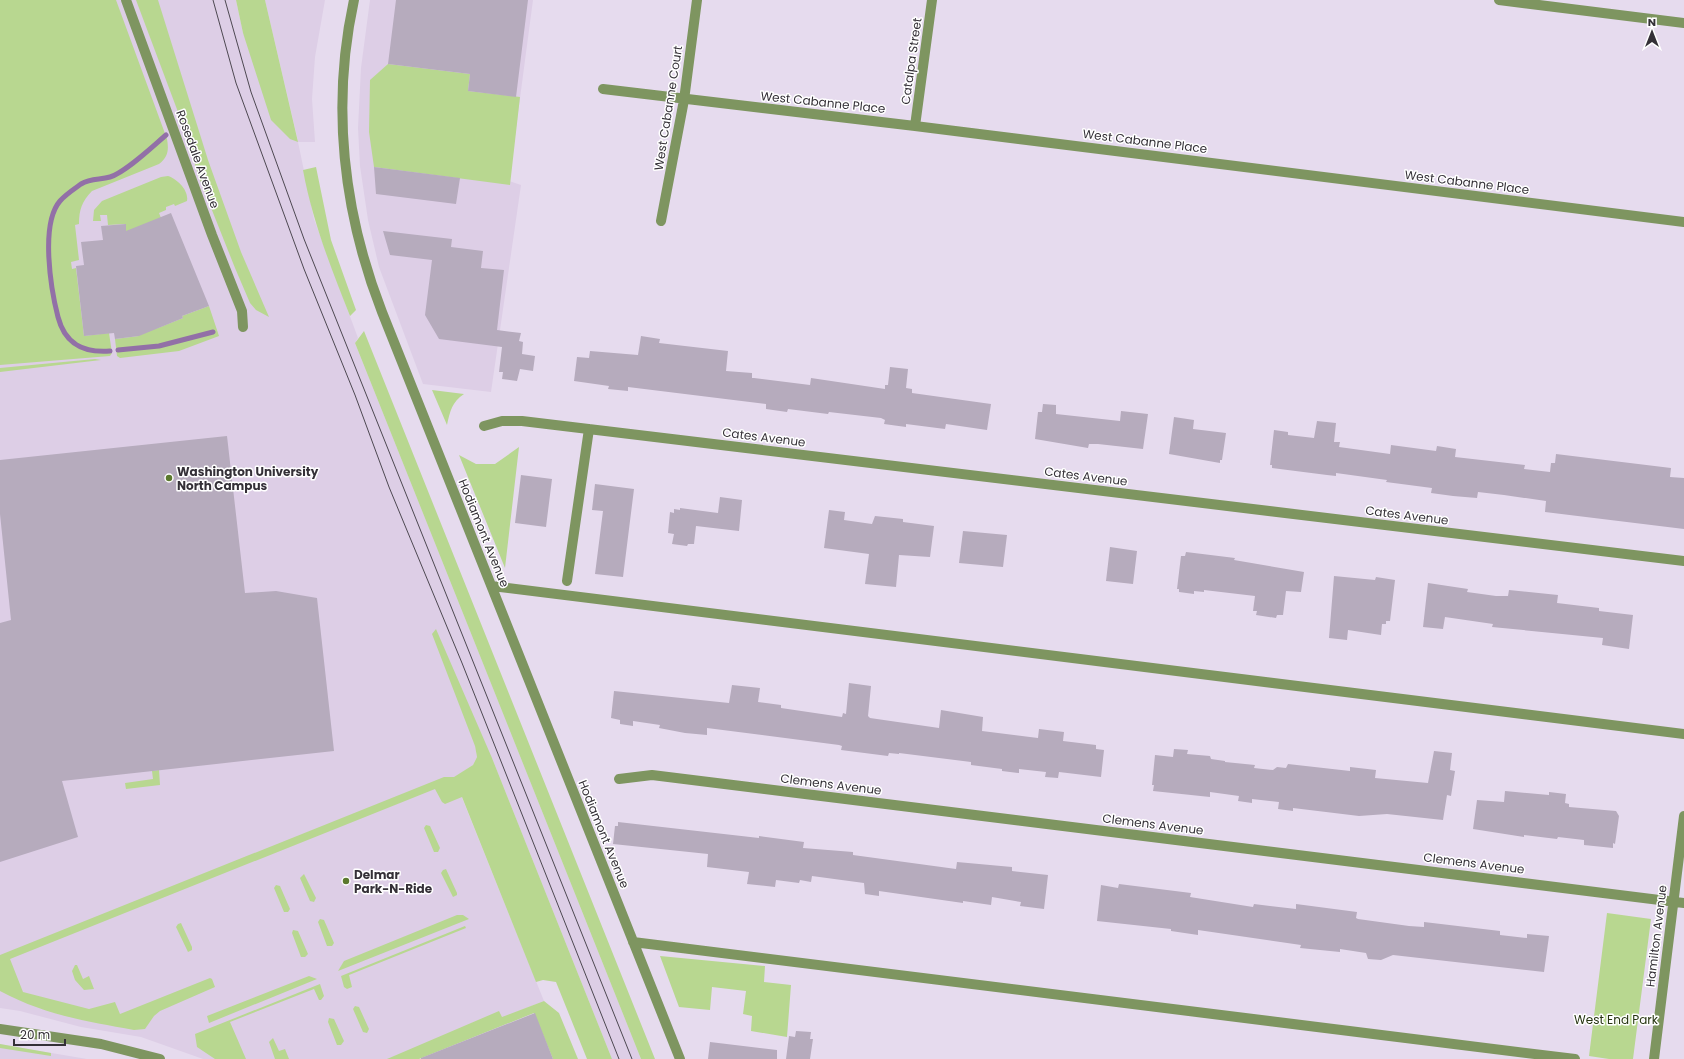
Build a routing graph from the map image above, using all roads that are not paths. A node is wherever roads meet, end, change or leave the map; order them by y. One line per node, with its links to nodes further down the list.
1 (126, 0): 12 (street, Rosedale Avenue)
2 (354, 0): 17 (street, Hodiamont Avenue)
3 (697, 0): 8 (street, West Cabanne Court)
4 (932, 0): 9 (street, Catalpa Street)
5 (1499, 0): 6 (street)
6 (1684, 23)
7 (603, 89): 8 (street, West Cabanne Place)
8 (684, 100): 9 (street, West Cabanne Place); 10 (street, West Cabanne Court)
9 (915, 126): 11 (street, West Cabanne Place)
10 (661, 221)
11 (1684, 222)
12 (243, 327)
13 (484, 426): 14 (street, Cates Avenue)
14 (589, 429): 15 (street, Cates Avenue); 16 (street)
15 (1684, 561)
16 (567, 581)
17 (492, 586): 18 (street); 23 (street, Hodiamont Avenue)
18 (1684, 734)
19 (618, 779): 21 (street, Clemens Avenue)
20 (1684, 816): 21 (street, Hamilton Avenue)
21 (1673, 901): 22 (street, Clemens Avenue); 28 (street, Hamilton Avenue)
22 (1684, 903)
23 (634, 942): 26 (street, Hodiamont Avenue); 27 (street)
24 (0, 1029): 25 (street)
25 (160, 1059)
26 (680, 1059)
27 (1575, 1059)
28 (1654, 1059)

